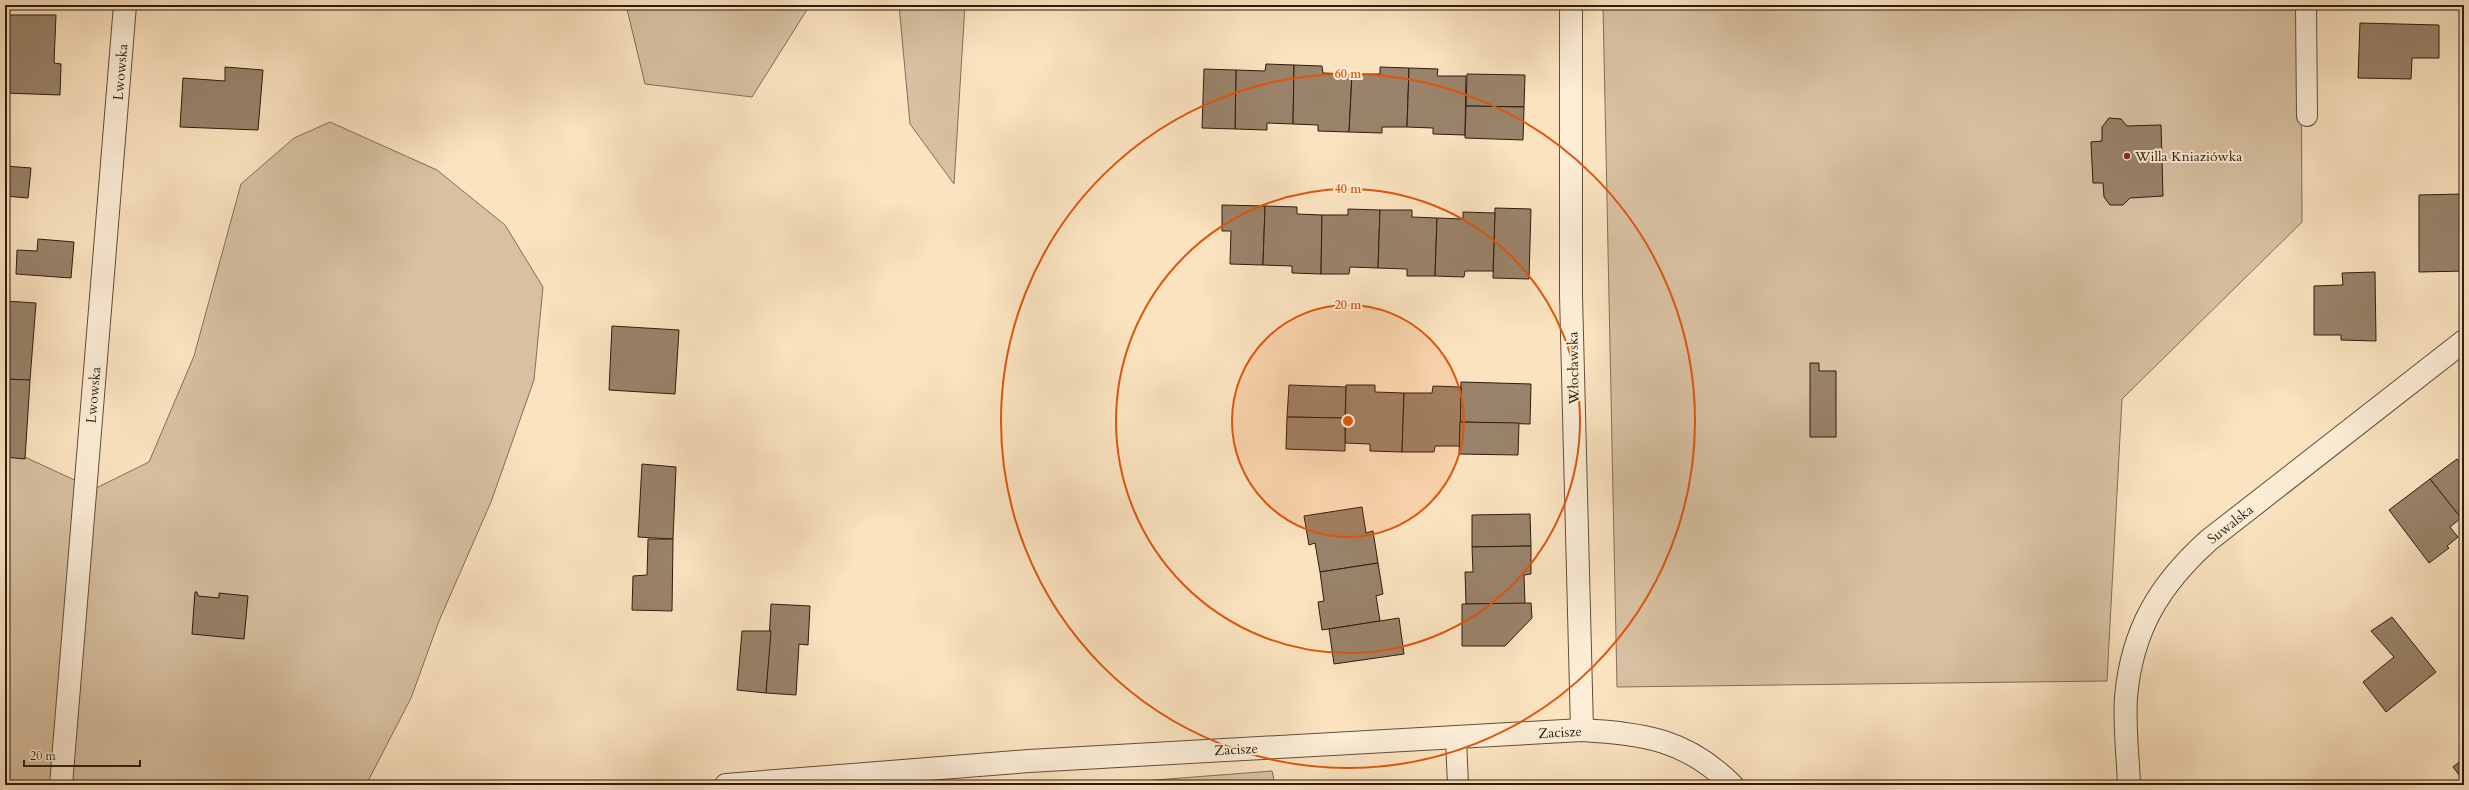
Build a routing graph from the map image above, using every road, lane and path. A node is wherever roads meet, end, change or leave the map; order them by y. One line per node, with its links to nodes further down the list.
1 (125, 5): 8 (street, Lwowska)
2 (1570, 5): 6 (street, Włocławska)
3 (2306, 5): 4 (lane)
4 (2307, 116)
5 (2464, 341): 12 (street, Suwalska)
6 (1582, 730): 7 (street, Zacisze); 11 (street, Zacisze)
7 (1456, 739): 9 (street, Zacisze); 10 (lane)
8 (61, 785)
9 (726, 785)
10 (1458, 785)
11 (1732, 785)
12 (2129, 785)

